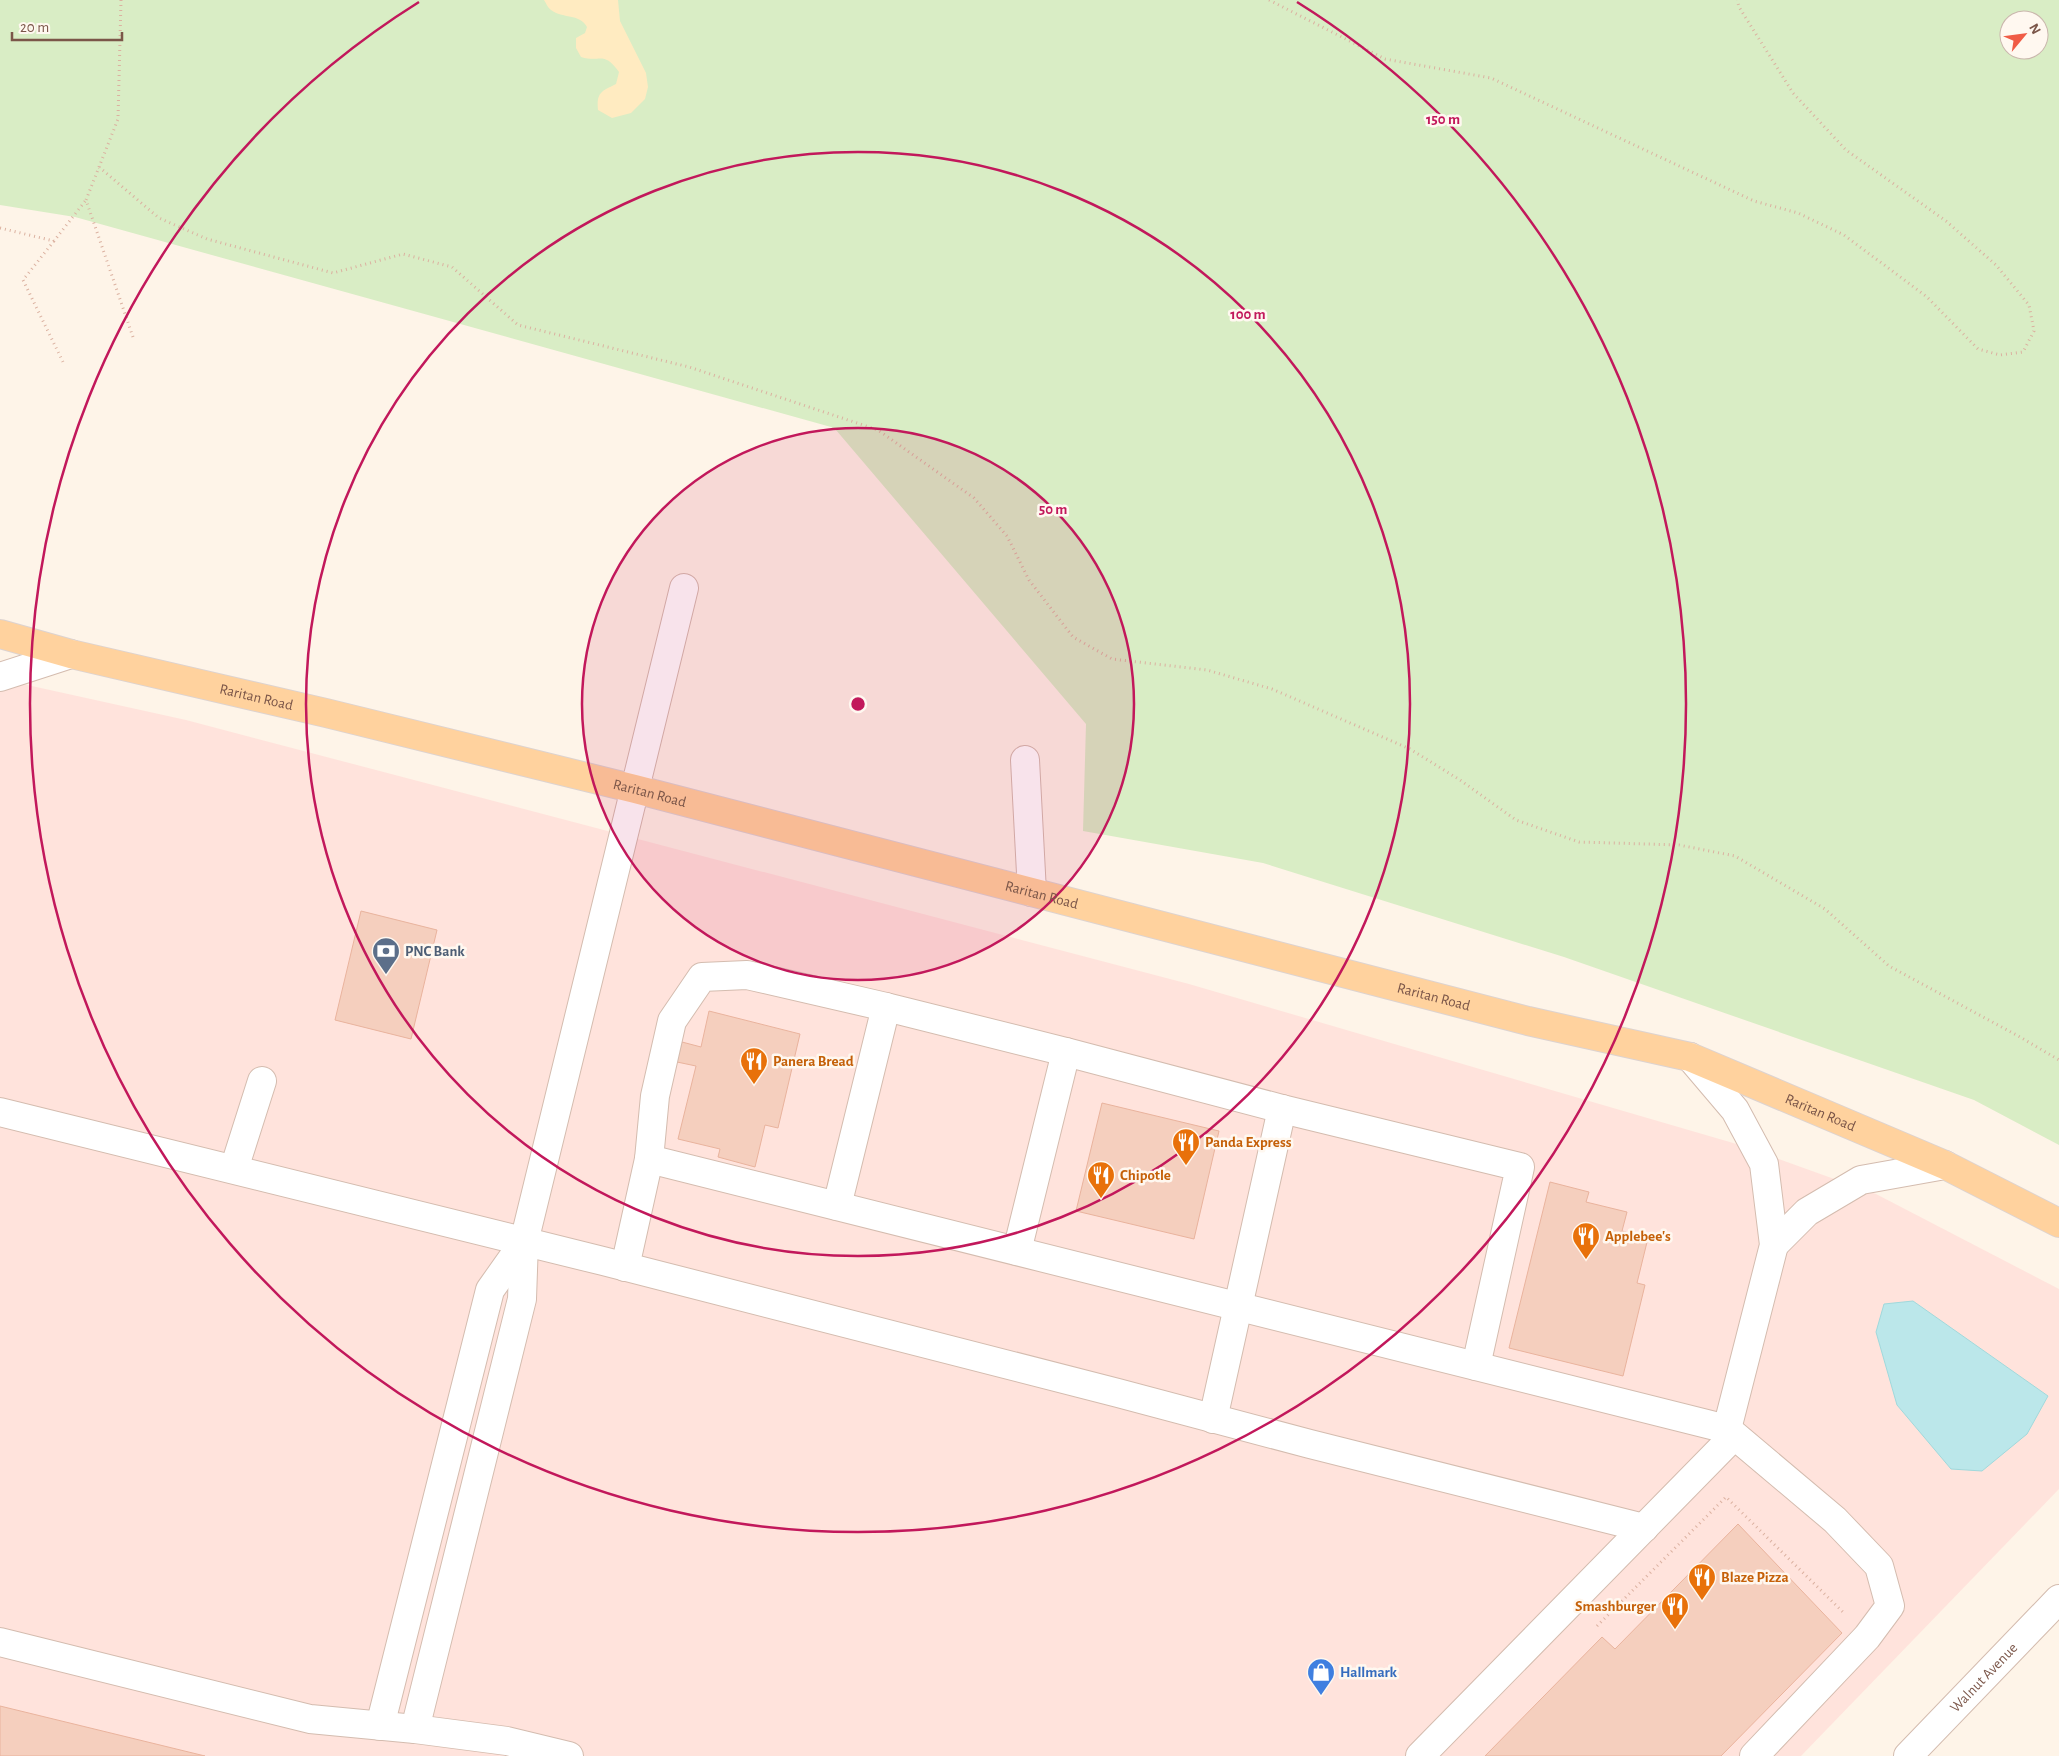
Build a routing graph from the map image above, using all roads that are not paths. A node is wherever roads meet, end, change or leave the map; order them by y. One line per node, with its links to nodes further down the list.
1 (684, 588): 6 (street)
2 (0, 634): 3 (main road, Raritan Road)
3 (72, 654): 4 (street); 6 (main road, Raritan Road)
4 (0, 677)
5 (1025, 760): 7 (street)
6 (635, 789): 7 (main road, Raritan Road); 19 (street)
7 (1032, 892): 10 (main road, Raritan Road)
8 (886, 1007): 9 (street); 14 (street); 17 (street)
9 (1066, 1052): 12 (street); 21 (street)
10 (1690, 1056): 15 (main road, Raritan Road); 20 (street)
11 (262, 1081): 16 (street)
12 (1282, 1109): 23 (street); 24 (street)
13 (0, 1112): 16 (street)
14 (649, 1159): 17 (street); 22 (street)
15 (1945, 1165): 18 (main road, Raritan Road); 20 (street)
16 (234, 1169): 19 (street)
17 (837, 1206): 21 (street)
18 (2059, 1223)
19 (524, 1242): 22 (street); 30 (street); 31 (street)
20 (1774, 1245): 26 (street)
21 (1017, 1251): 23 (street)
22 (625, 1266): 25 (street)
23 (1238, 1306): 24 (street); 25 (street)
24 (1476, 1366): 26 (street)
25 (1213, 1419): 27 (street)
26 (1727, 1429): 27 (street); 34 (street)
27 (1644, 1528): 33 (street)
28 (2057, 1605): 35 (street, Walnut Avenue)
29 (0, 1642): 30 (street)
30 (380, 1726): 31 (street)
31 (416, 1729): 32 (street)
32 (569, 1756)
33 (1420, 1756)
34 (1754, 1756)
35 (1908, 1756)

